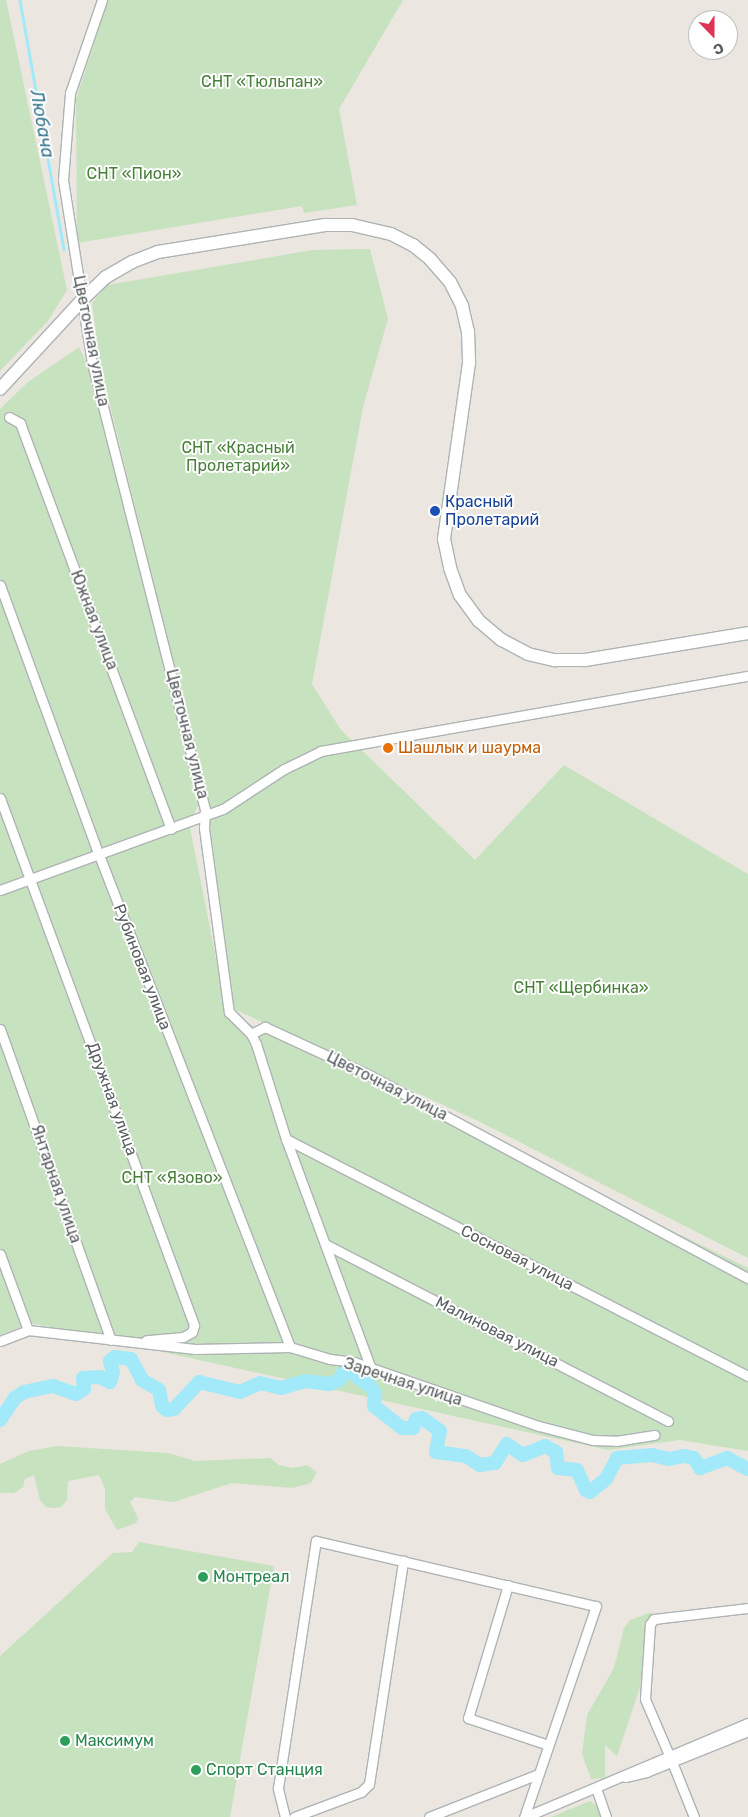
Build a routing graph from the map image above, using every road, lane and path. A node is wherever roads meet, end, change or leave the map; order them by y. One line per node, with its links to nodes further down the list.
1 (102, 0): 2 (street, Цветочная улица)
2 (82, 300): 3 (main road); 6 (main road); 9 (street, Цветочная улица)
3 (0, 389)
4 (9, 417): 10 (street, Южная улица)
5 (0, 585): 11 (street, Рубиновая улица)
6 (748, 633)
7 (748, 676): 9 (street)
8 (0, 798): 12 (street, Дружная улица)
9 (203, 817): 10 (street); 15 (street, Цветочная улица)
10 (171, 829): 11 (street)
11 (99, 855): 12 (street); 24 (street, Рубиновая улица)
12 (29, 880): 13 (street); 23 (street, Дружная улица)
13 (0, 890)
14 (0, 1029): 21 (street, Янтарная улица)
15 (251, 1034): 16 (street); 19 (street, Цветочная улица)
16 (286, 1139): 17 (street); 26 (street, Сосновая улица)
17 (325, 1244): 25 (street); 27 (street, Малиновая улица)
18 (0, 1254): 20 (street)
19 (748, 1278)
20 (28, 1330): 21 (street, Заречная улица); 22 (street, Заречная улица)
21 (111, 1340): 23 (street, Заречная улица)
22 (0, 1341)
23 (121, 1342): 24 (street, Заречная улица)
24 (290, 1347): 25 (street, Заречная улица)
25 (371, 1369): 28 (street, Заречная улица)
26 (748, 1376)
27 (668, 1420)
28 (655, 1435)
29 (403, 1561): 30 (street); 38 (street); 39 (street)
30 (508, 1585): 34 (street); 34 (street)
31 (748, 1608): 35 (street)
32 (748, 1723): 35 (street)
33 (748, 1731): 35 (street)
34 (548, 1745): 36 (street)
35 (670, 1758): 37 (street); 43 (street)
36 (538, 1774): 40 (street); 41 (street)
37 (596, 1788): 41 (street); 42 (street)
38 (285, 1817)
39 (294, 1817)
40 (429, 1817)
41 (525, 1817)
42 (606, 1817)
43 (694, 1817)

